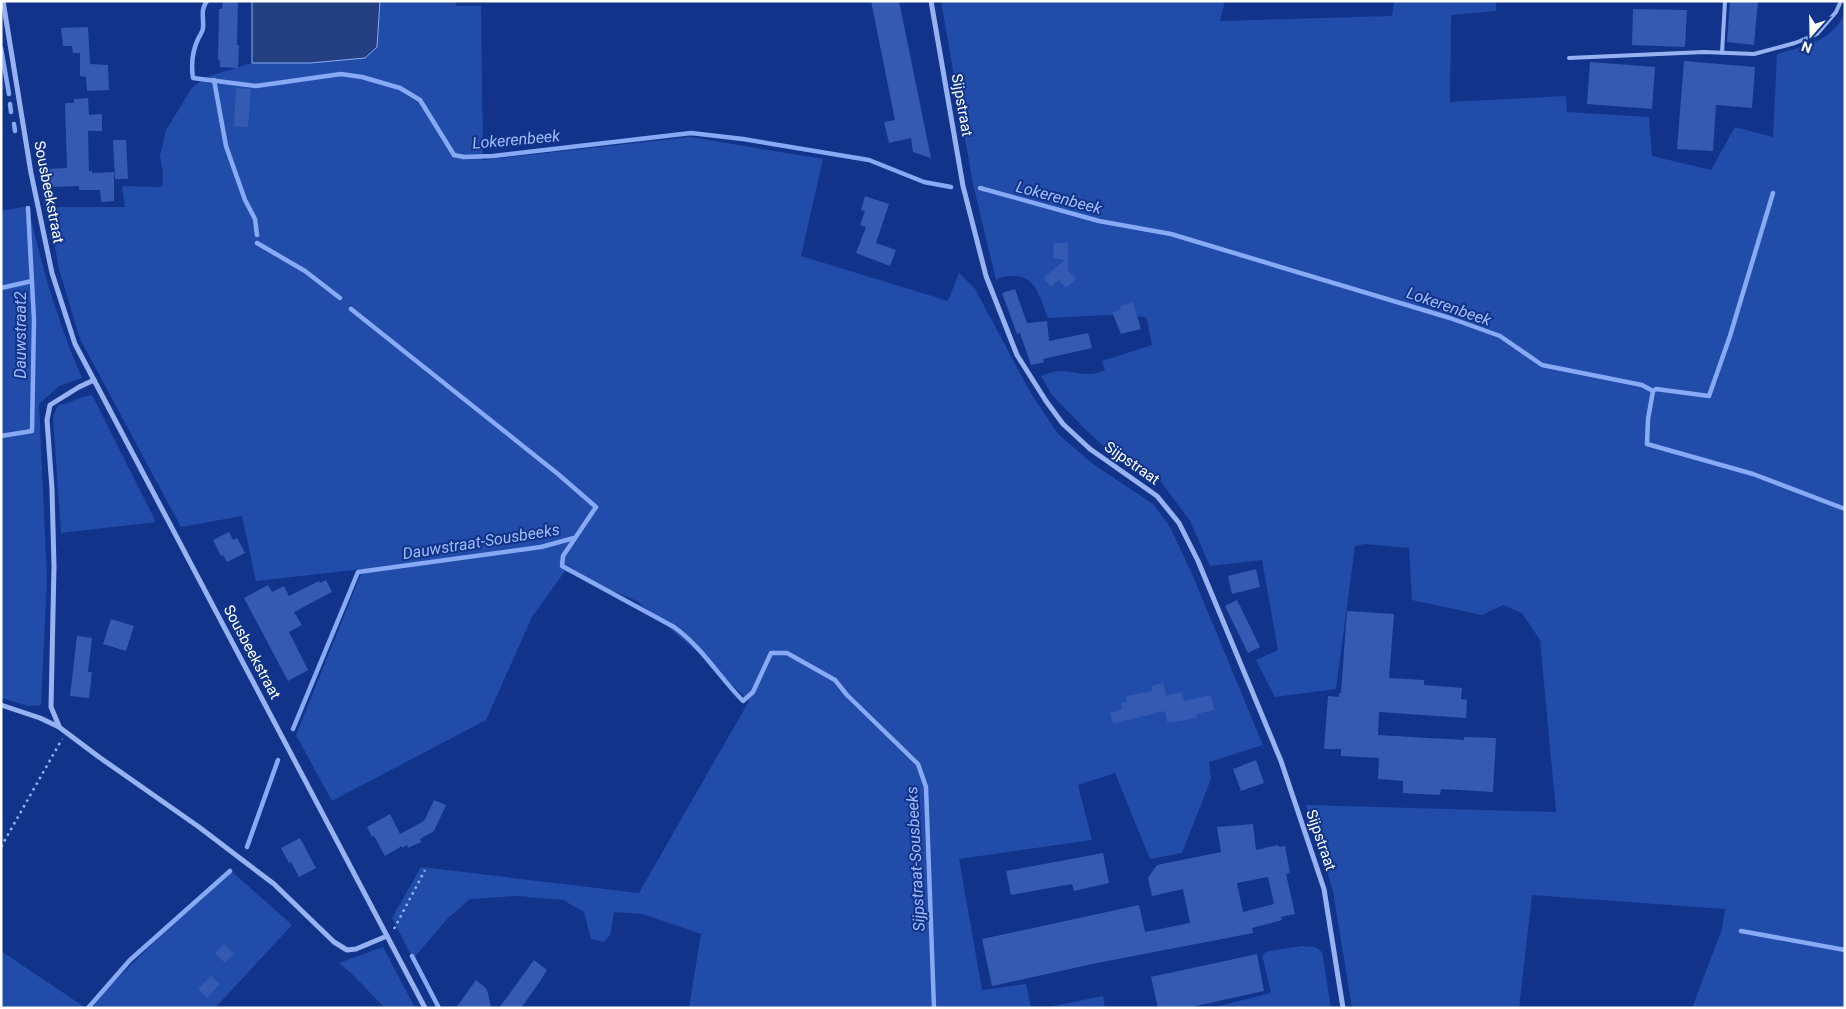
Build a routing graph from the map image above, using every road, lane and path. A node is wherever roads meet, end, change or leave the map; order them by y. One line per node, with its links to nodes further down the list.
1 (3, 1): 7 (street, Sousbeekstraat)
2 (932, 1): 15 (street, Sijpstraat)
3 (1725, 1): 5 (lane)
4 (1841, 1): 5 (lane)
5 (1722, 53): 6 (lane)
6 (1569, 58)
7 (94, 380): 9 (street); 13 (street, Sousbeekstraat)
8 (1, 706): 9 (street)
9 (59, 726): 10 (street)
10 (66, 731): 11 (path); 13 (street)
11 (1, 847)
12 (425, 870): 13 (path)
13 (387, 936): 14 (street, Sousbeekstraat)
14 (425, 1008)
15 (1343, 1008)

